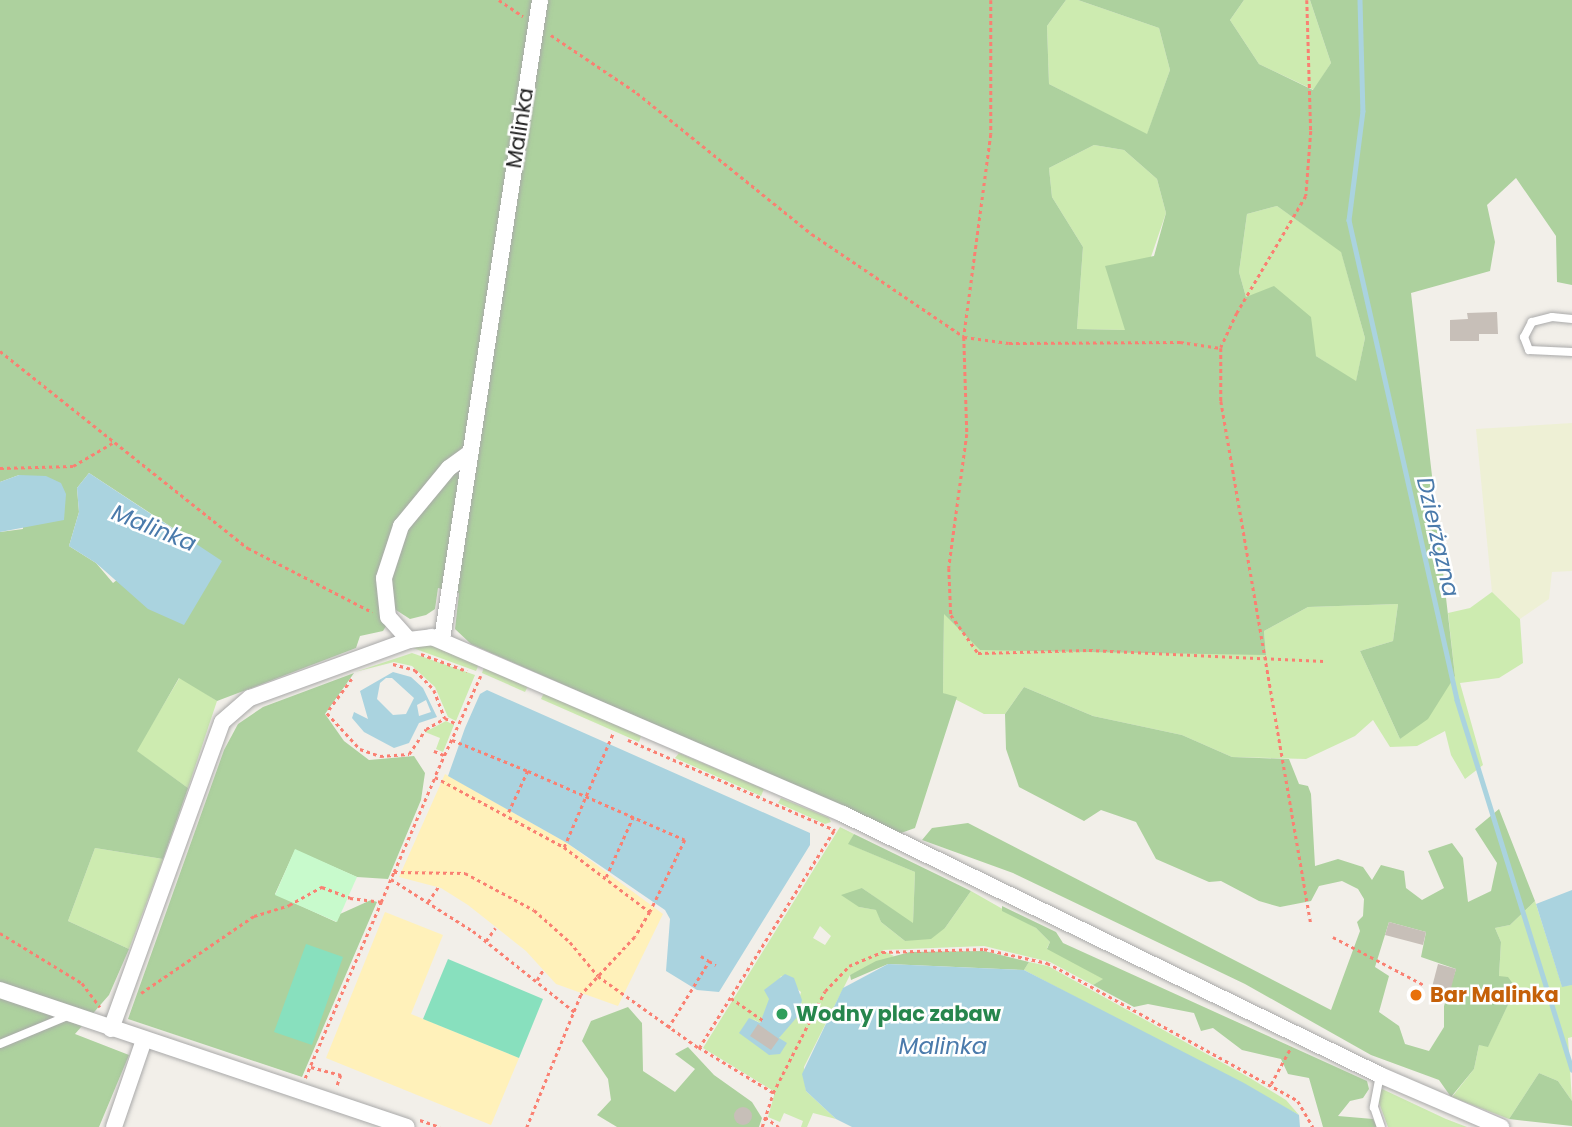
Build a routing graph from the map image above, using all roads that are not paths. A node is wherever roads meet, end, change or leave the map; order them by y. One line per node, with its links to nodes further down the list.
1 (540, 0): 4 (street, Malinka)
2 (1572, 319): 3 (lane)
3 (1572, 352)
4 (470, 453): 5 (street, Malinka); 6 (street)
5 (442, 639): 6 (street); 12 (street)
6 (409, 640): 9 (street)
7 (0, 989): 8 (street)
8 (70, 1015): 9 (street); 11 (lane)
9 (111, 1029): 10 (street)
10 (144, 1040): 13 (street); 14 (street)
11 (0, 1044)
12 (1380, 1075): 15 (lane); 16 (street)
13 (114, 1127)
14 (407, 1127)
15 (1381, 1127)
16 (1500, 1127)

